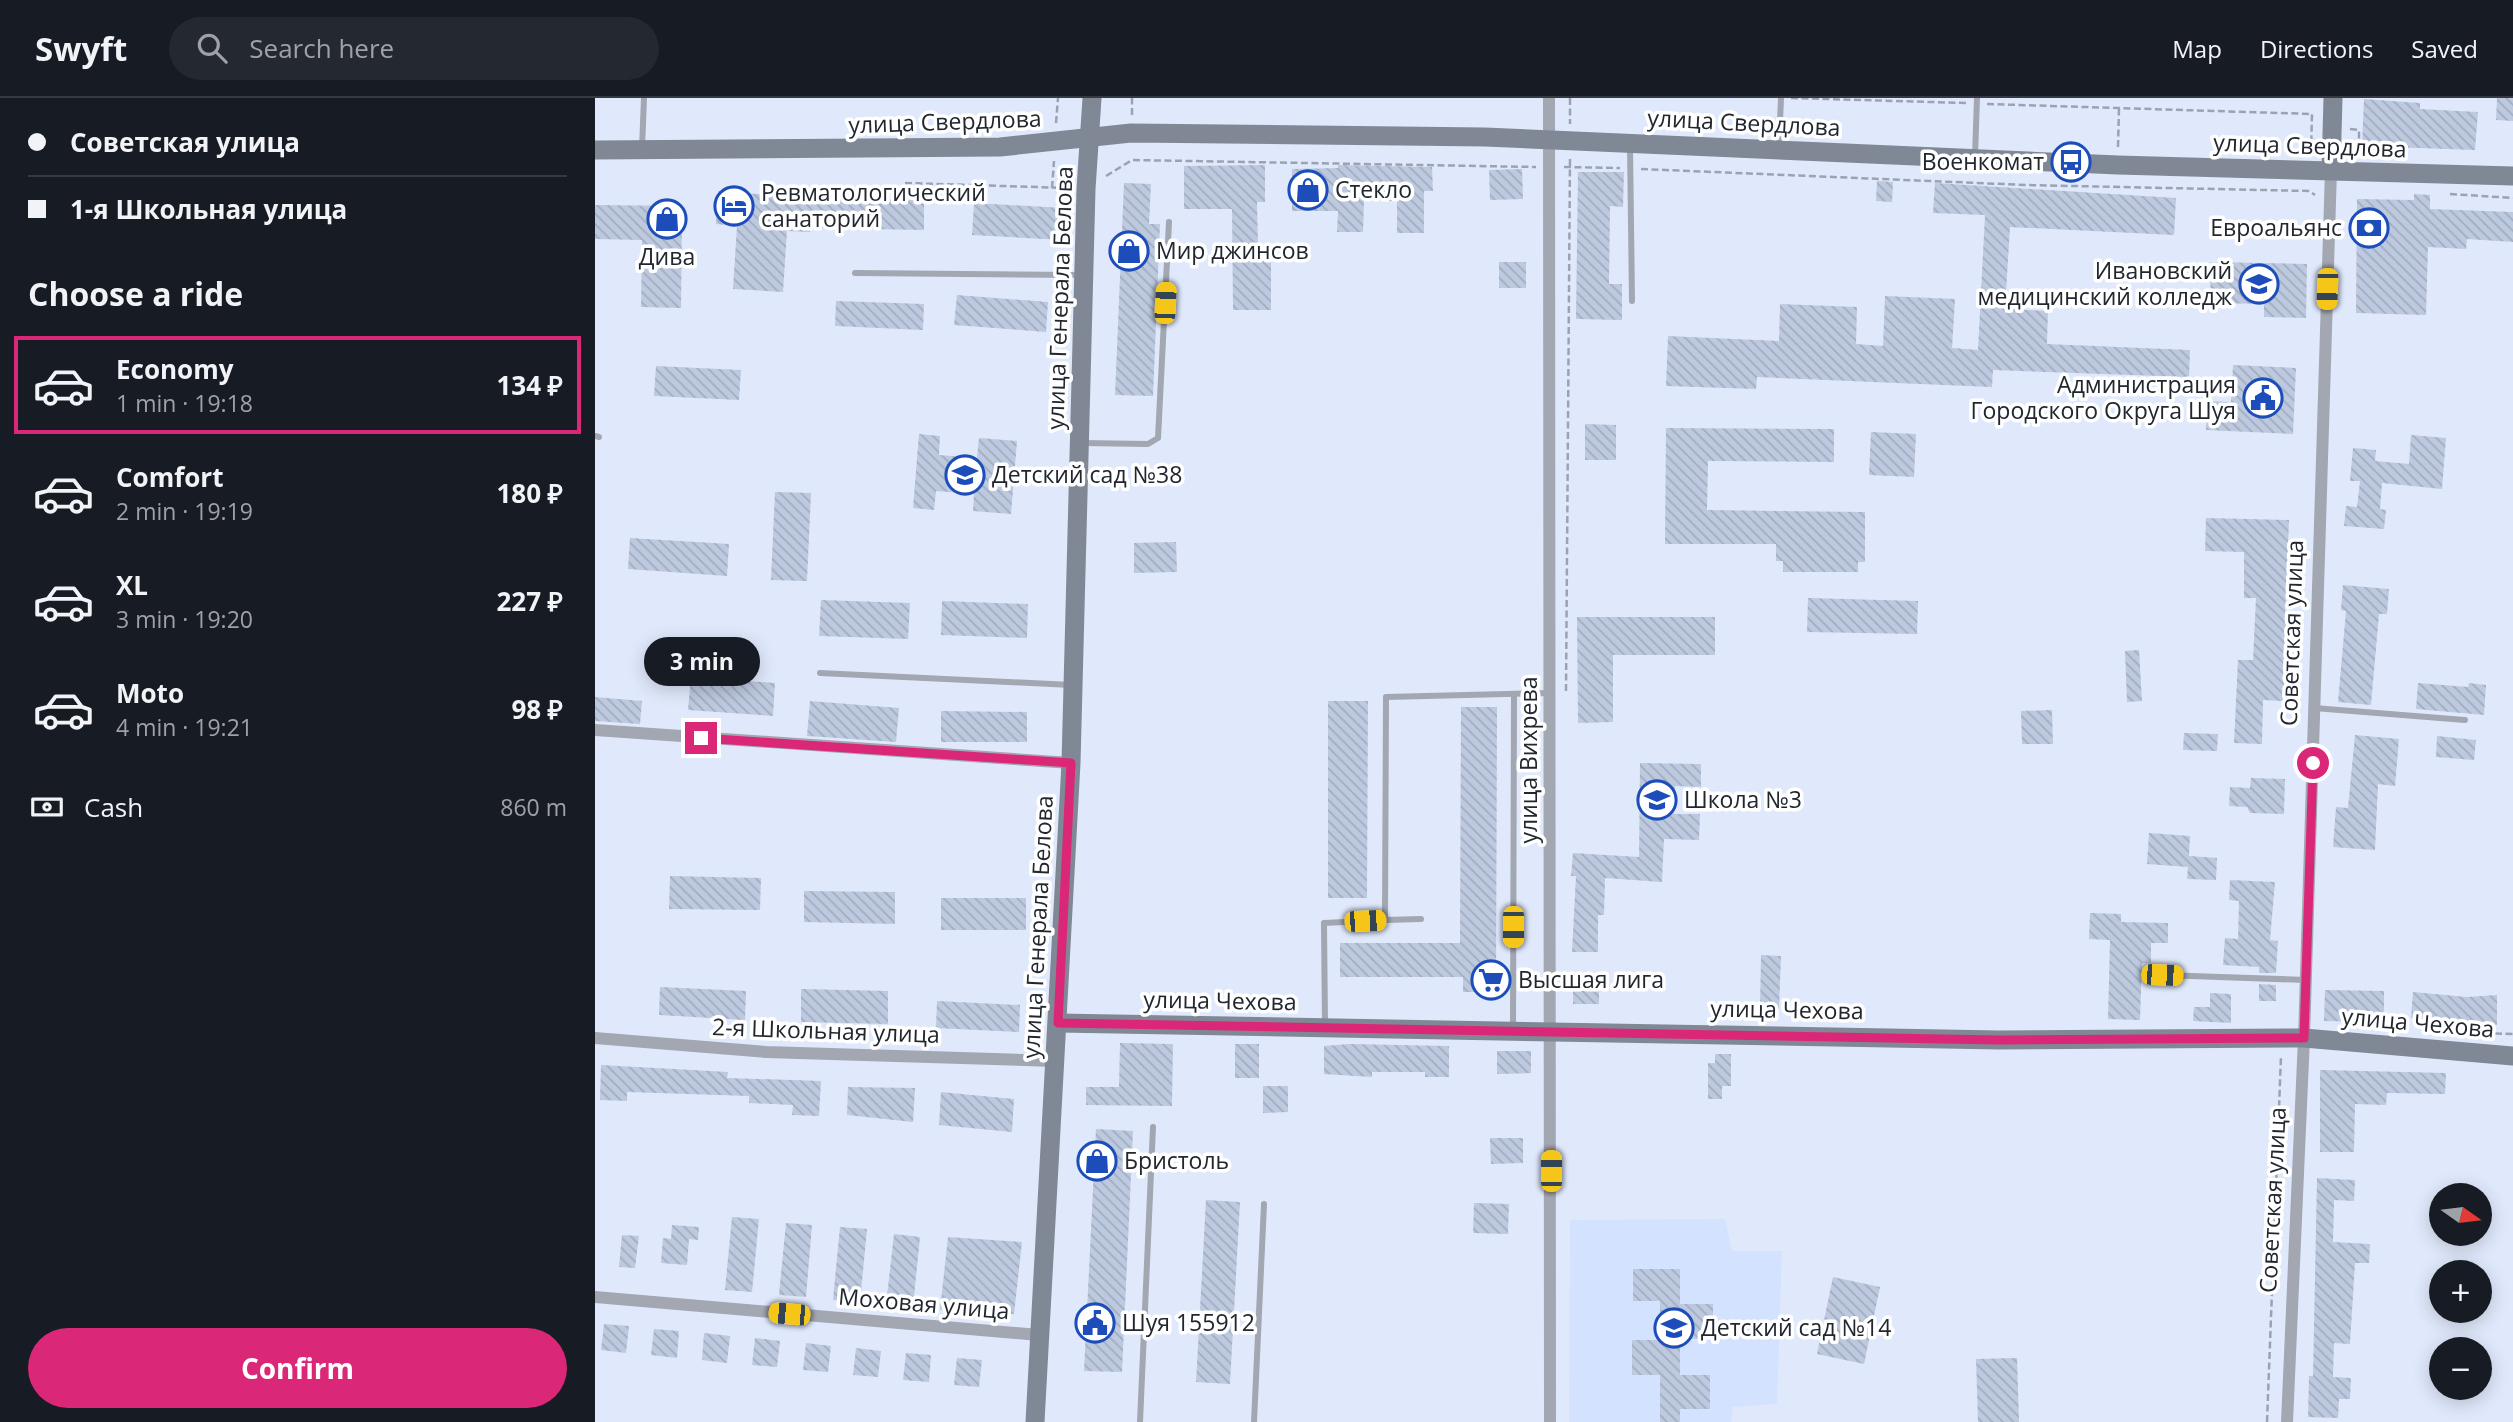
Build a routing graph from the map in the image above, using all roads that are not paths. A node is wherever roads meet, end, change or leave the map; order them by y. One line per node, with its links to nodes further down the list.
1 (644, 98): 10 (lane)
2 (1092, 98): 7 (street, улица Генерала Белова)
3 (1549, 98): 8 (street, улица Вихрева)
4 (1782, 98): 11 (lane)
5 (2333, 98): 14 (street, Советская улица)
6 (1977, 101): 13 (lane)
7 (1090, 136): 8 (street, улица Свердлова); 10 (street, улица Свердлова); 18 (street, улица Генерала Белова)
8 (1548, 139): 9 (street, улица Свердлова); 24 (street, улица Вихрева)
9 (1629, 143): 11 (street, улица Свердлова); 19 (lane)
10 (642, 149): 12 (street, улица Свердлова)
11 (1779, 149): 13 (street, улица Свердлова)
12 (595, 150)
13 (1975, 158): 14 (street, улица Свердлова)
14 (2331, 170): 15 (street, улица Свердлова); 25 (street, Советская улица)
15 (2513, 176)
16 (1168, 222): 20 (lane)
17 (855, 273): 18 (lane)
18 (1084, 275): 20 (street, улица Генерала Белова)
19 (1632, 301)
20 (1079, 443): 22 (street, улица Генерала Белова)
21 (820, 673): 22 (lane)
22 (1073, 685): 28 (street, улица Генерала Белова)
23 (1514, 694): 24 (lane); 30 (lane); 35 (lane)
24 (1550, 694): 36 (street, улица Вихрева)
25 (2315, 708): 26 (lane); 32 (street, Советская улица)
26 (2465, 720)
27 (595, 730): 28 (street)
28 (1071, 763): 33 (street, улица Генерала Белова)
29 (1421, 919): 30 (lane)
30 (1385, 920): 34 (lane)
31 (2162, 975): 32 (lane)
32 (2306, 980): 38 (street, Советская улица)
33 (1058, 1023): 34 (street, улица Чехова); 40 (street, улица Генерала Белова)
34 (1325, 1027): 35 (street, улица Чехова)
35 (1513, 1031): 36 (street, улица Чехова)
36 (1551, 1031): 38 (street, улица Чехова); 48 (street, улица Вихрева)
37 (595, 1038): 40 (street, 2-я Школьная улица)
38 (2304, 1038): 39 (street, улица Чехова); 49 (street, Советская улица)
39 (2513, 1056)
40 (1056, 1062): 44 (street, улица Генерала Белова)
41 (1153, 1127): 46 (lane)
42 (1264, 1204): 47 (lane)
43 (595, 1297): 44 (street, Моховая улица)
44 (1039, 1335): 45 (street, улица Генерала Белова)
45 (1035, 1422)
46 (1140, 1422)
47 (1254, 1422)
48 (1550, 1422)
49 (2287, 1422)

